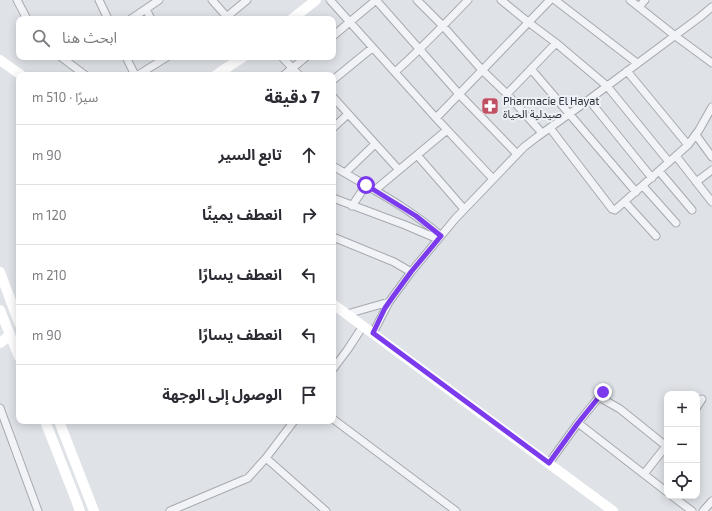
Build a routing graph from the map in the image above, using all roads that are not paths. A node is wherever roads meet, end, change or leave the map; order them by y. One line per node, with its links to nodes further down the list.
1 (17, 0): 19 (street)
2 (99, 0): 20 (street)
3 (159, 0): 18 (street)
4 (212, 0): 23 (street)
5 (247, 0): 24 (street)
6 (316, 0): 25 (main road)
7 (330, 0): 26 (street)
8 (376, 0): 26 (street); 33 (street)
9 (417, 0): 28 (street)
10 (468, 0): 28 (street)
11 (501, 0): 27 (street)
12 (550, 0): 27 (street)
13 (555, 0): 41 (street)
14 (630, 0): 16 (street)
15 (645, 0): 16 (street)
16 (639, 7): 30 (street)
17 (712, 7): 30 (street)
18 (146, 9): 21 (street); 22 (street)
19 (26, 16)
20 (107, 16)
21 (136, 16)
22 (150, 16)
23 (224, 16)
24 (228, 16)
25 (296, 16)
26 (350, 22): 29 (street); 32 (street)
27 (528, 22): 31 (street); 45 (street)
28 (443, 26): 33 (street); 45 (street)
29 (336, 34)
30 (674, 35): 41 (street); 42 (street)
31 (556, 43): 44 (street); 56 (street)
32 (372, 48): 54 (street); 55 (street)
33 (419, 50): 54 (street); 57 (street)
34 (0, 60): 47 (main road)
35 (65, 60): 48 (street)
36 (128, 60): 49 (street)
37 (162, 60): 50 (street)
38 (238, 60): 51 (main road)
39 (285, 60): 43 (street)
40 (302, 60): 43 (street)
41 (637, 63): 46 (street)
42 (712, 63)
43 (292, 68): 52 (street); 53 (street)
44 (531, 69): 58 (street); 62 (street)
45 (482, 70): 57 (street); 58 (street)
46 (627, 71): 56 (street); 71 (street)
47 (17, 72)
48 (81, 72)
49 (135, 72)
50 (142, 72)
51 (220, 72)
52 (287, 72)
53 (296, 72)
54 (395, 72): 64 (street)
55 (336, 78)
56 (607, 86): 60 (street); 76 (street)
57 (459, 94): 64 (street); 72 (street)
58 (507, 94): 68 (street)
59 (336, 100): 63 (street)
60 (588, 100): 62 (street); 82 (street)
61 (712, 109): 69 (street)
62 (569, 113): 66 (street); 88 (street)
63 (348, 114): 65 (street); 70 (street)
64 (436, 118): 67 (street)
65 (336, 125)
66 (550, 128): 68 (street); 90 (street)
67 (447, 130): 73 (street); 83 (street)
68 (542, 133): 72 (street)
69 (696, 135): 71 (street); 75 (street)
70 (375, 144): 78 (street); 81 (street)
71 (688, 145): 74 (street)
72 (517, 154): 83 (street)
73 (417, 155): 78 (street); 93 (street)
74 (676, 156): 76 (street); 84 (street)
75 (712, 157)
76 (669, 162): 80 (street)
77 (336, 168): 81 (street)
78 (399, 170): 87 (street)
79 (712, 170): 84 (street)
80 (659, 171): 82 (street); 94 (street)
81 (345, 173): 85 (street)
82 (652, 178): 86 (street)
83 (493, 179): 93 (street)
84 (696, 182): 91 (street)
85 (366, 185): 87 (street); 92 (street)
86 (643, 186): 88 (street); 95 (street)
87 (375, 190): 98 (street)
88 (636, 192): 90 (street)
89 (336, 199): 92 (street)
90 (625, 202): 96 (street)
91 (712, 202)
92 (352, 206): 98 (street)
93 (464, 209): 98 (street)
94 (692, 210)
95 (676, 223)
96 (656, 236)
97 (336, 238): 100 (street)
98 (440, 238): 100 (street)
99 (0, 272): 104 (main road)
100 (411, 272): 101 (street)
101 (389, 302): 105 (street); 108 (street)
102 (336, 306): 105 (main road)
103 (0, 310): 106 (main road)
104 (16, 313)
105 (347, 314): 107 (main road)
106 (3, 326): 109 (main road)
107 (363, 326): 108 (main road); 112 (street)
108 (373, 333): 124 (main road)
109 (10, 335): 110 (main road); 111 (main road)
110 (0, 343)
111 (16, 349)
112 (336, 365)
113 (702, 399): 114 (street)
114 (700, 402)
115 (0, 408): 129 (street)
116 (336, 421): 134 (street)
117 (578, 423): 121 (street); 124 (street); 125 (street)
118 (46, 424): 130 (main road)
119 (60, 424): 131 (main road)
120 (292, 424): 123 (street)
121 (664, 444)
122 (664, 449): 125 (street)
123 (266, 458): 132 (street); 133 (street)
124 (549, 463): 135 (main road)
125 (644, 474): 126 (street)
126 (664, 490)
127 (676, 499): 136 (street)
128 (712, 501): 137 (street)
129 (38, 511)
130 (80, 511)
131 (94, 511)
132 (170, 511)
133 (326, 511)
134 (456, 511)
135 (613, 511)
136 (692, 511)
137 (703, 511)

